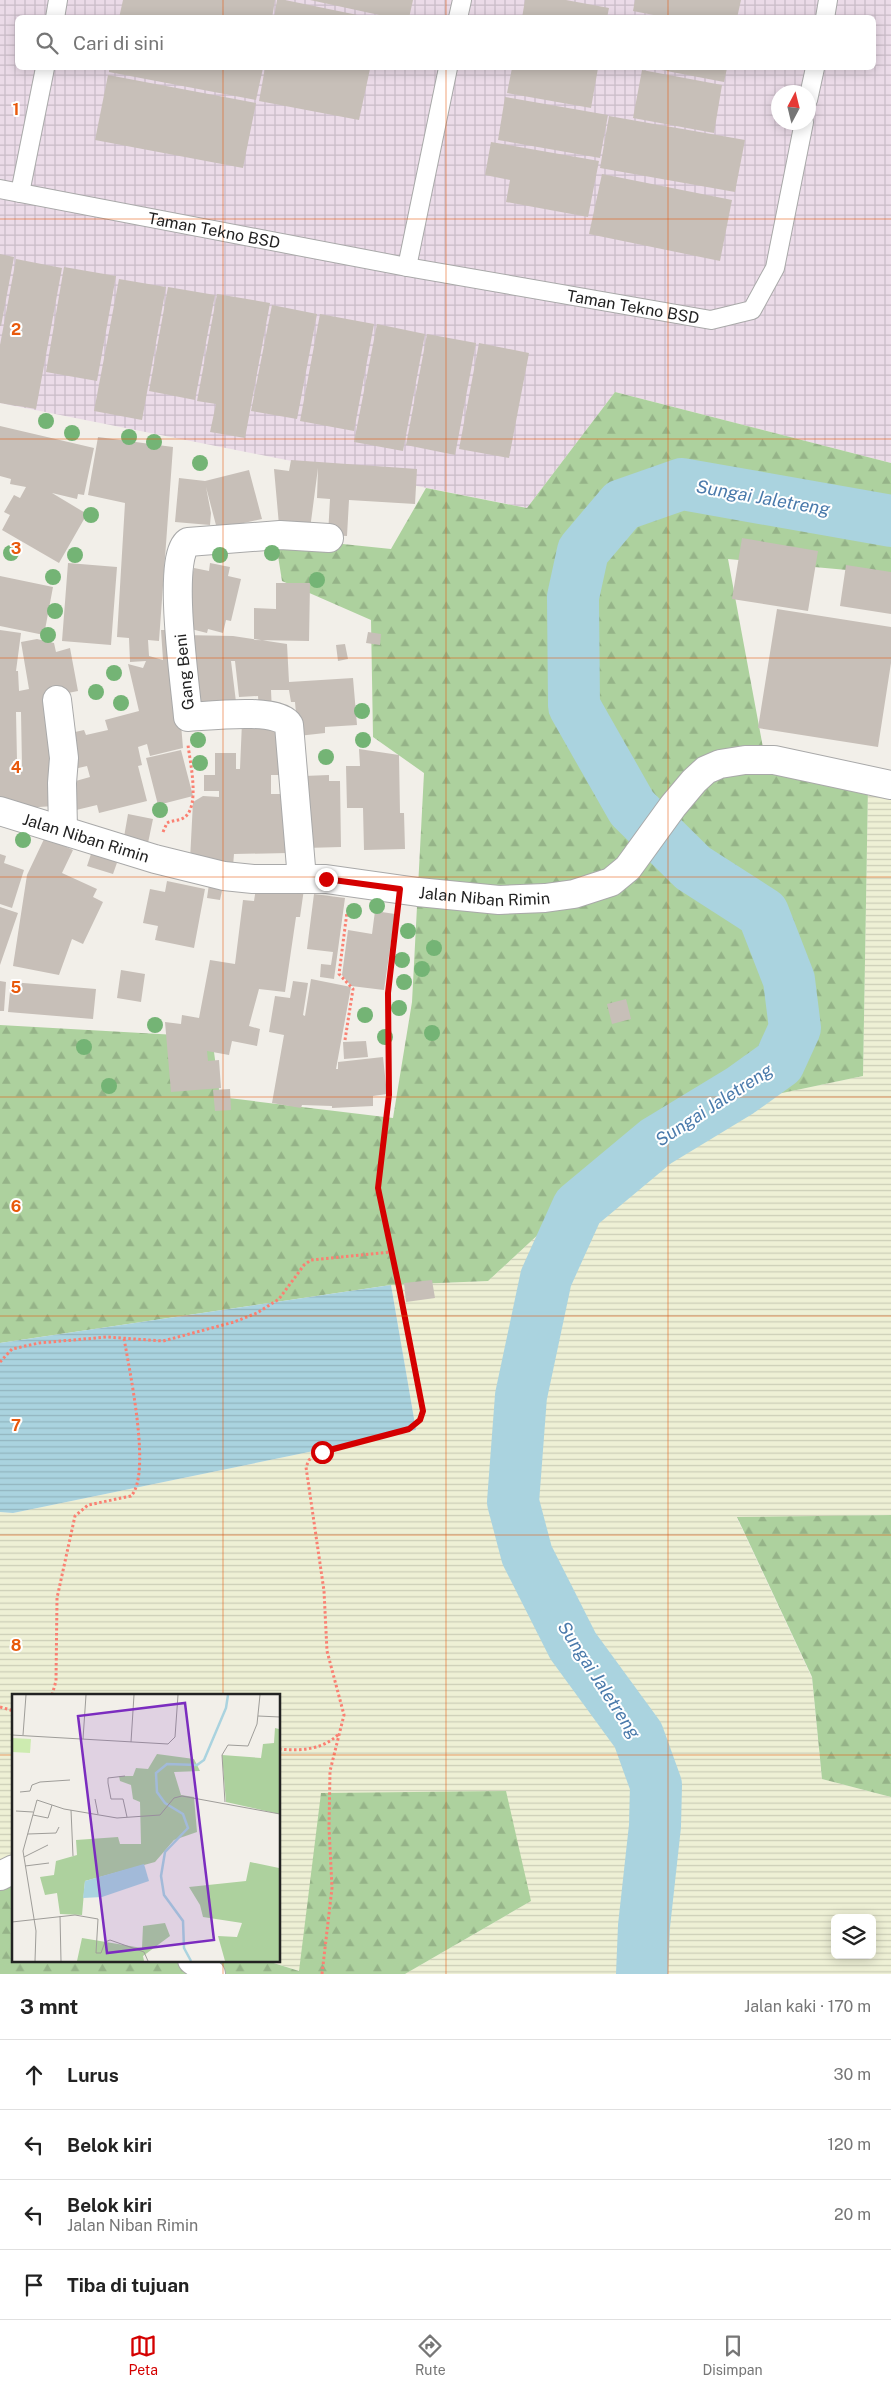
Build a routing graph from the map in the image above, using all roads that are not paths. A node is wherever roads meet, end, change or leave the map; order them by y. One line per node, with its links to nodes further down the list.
1 (58, 0): 4 (lane)
2 (462, 0): 5 (lane)
3 (828, 0): 6 (lane)
4 (56, 15)
5 (459, 15)
6 (826, 15)
7 (45, 70): 13 (lane)
8 (448, 70): 14 (lane)
9 (815, 70): 10 (lane)
10 (811, 85)
11 (802, 130): 14 (lane, Taman Tekno BSD)
12 (0, 189): 13 (lane, Taman Tekno BSD)
13 (20, 192): 14 (lane, Taman Tekno BSD)
14 (407, 267)
15 (329, 538): 20 (street, Gang Beni)
16 (56, 700): 19 (street)
17 (891, 785): 20 (street, Jalan Niban Rimin)
18 (0, 811): 19 (street, Jalan Niban Rimin)
19 (63, 829): 20 (street, Jalan Niban Rimin)
20 (302, 879)
21 (12, 1871): 22 (street)
22 (0, 1876)
23 (195, 1962): 24 (street)
24 (211, 1974)

